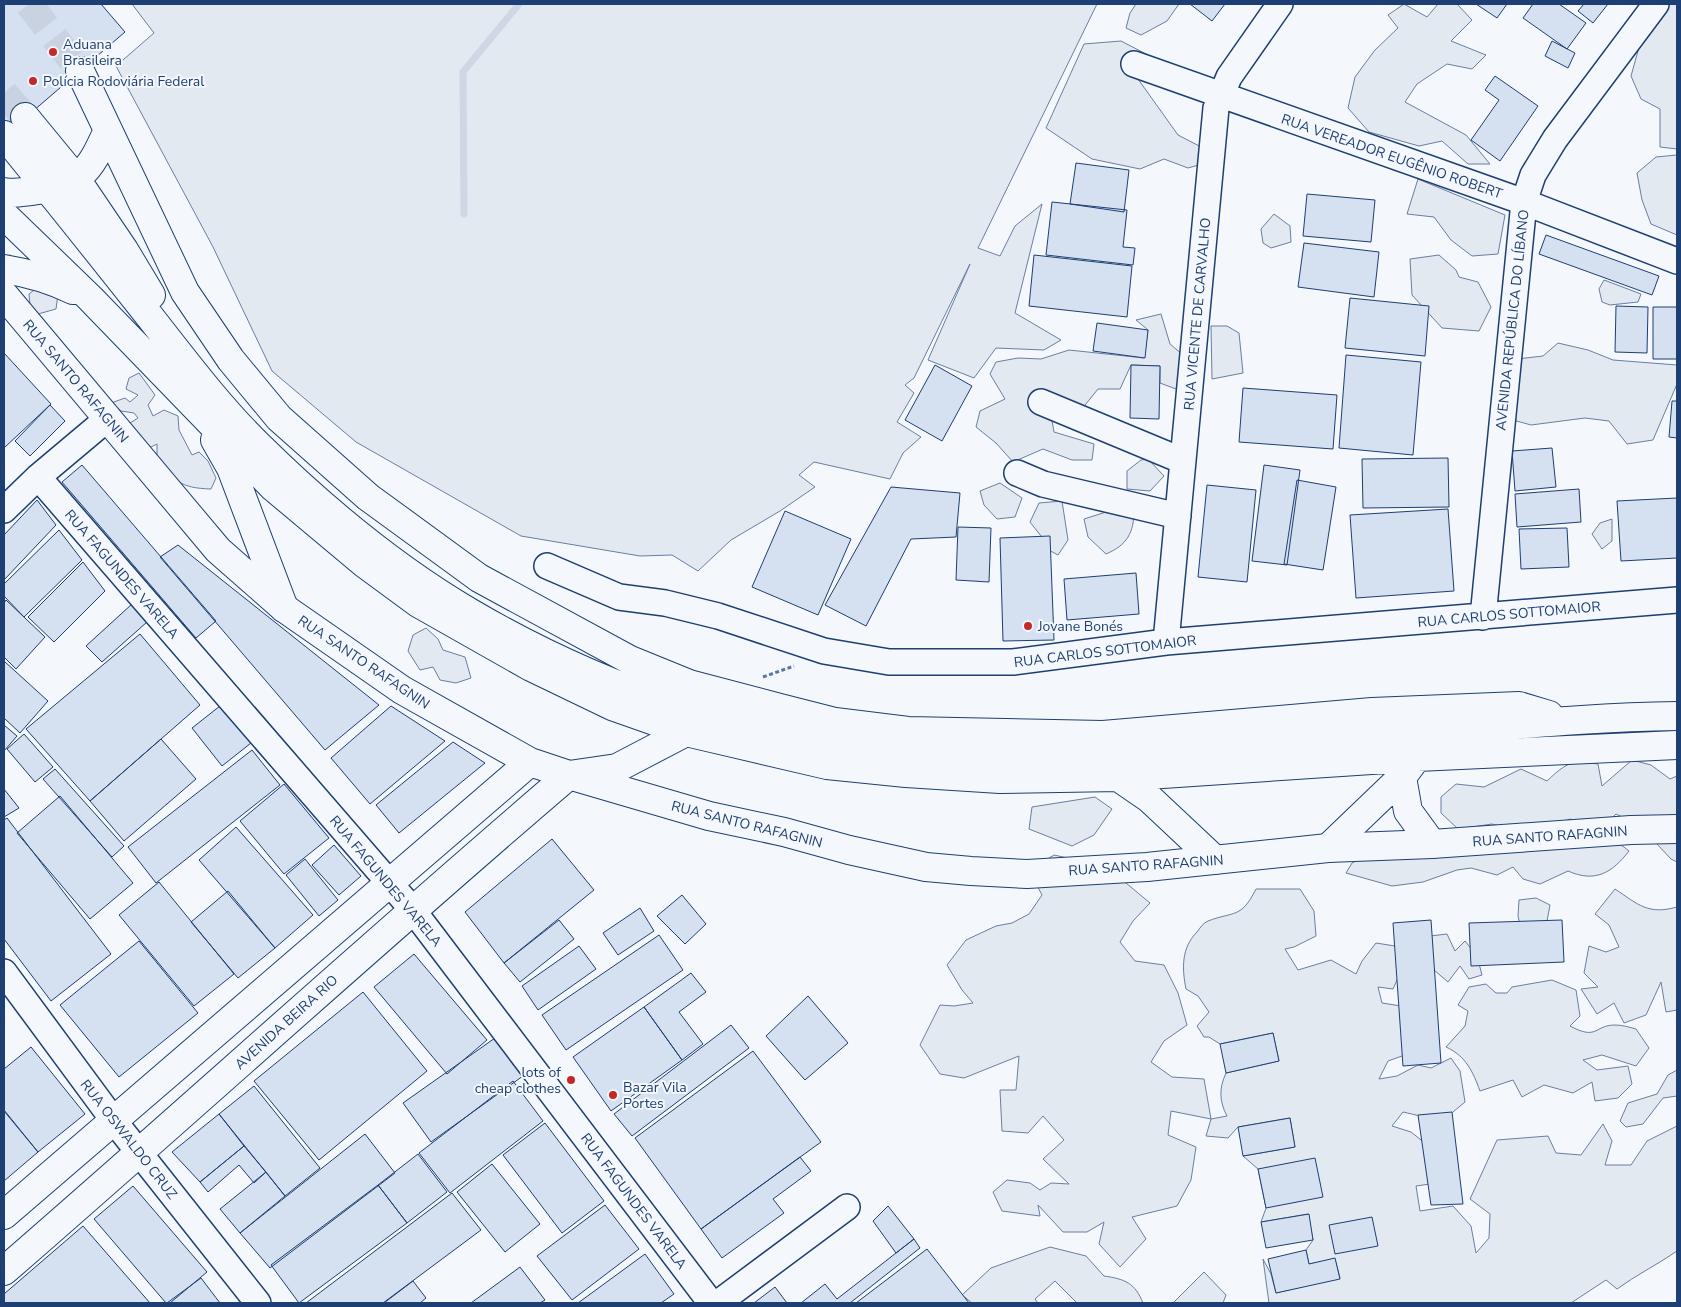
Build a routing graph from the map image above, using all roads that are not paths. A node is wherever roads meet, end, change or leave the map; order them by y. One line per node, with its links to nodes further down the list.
1 (1280, 4): 5 (street, RUA VICENTE DE CARVALHO)
2 (1656, 4): 12 (street, AVENIDA REPÚBLICA DO LÍBANO)
3 (1134, 64): 5 (street, RUA VEREADOR EUGÊNIO ROBERT)
4 (80, 71): 7 (main road)
5 (1220, 95): 12 (street, RUA VEREADOR EUGÊNIO ROBERT); 21 (street, RUA VICENTE DE CARVALHO)
6 (25, 117): 9 (main road)
7 (108, 130): 9 (main road); 32 (main road)
8 (4, 135): 10 (main road)
9 (76, 179): 10 (main road); 18 (main road)
10 (48, 189): 11 (main road); 18 (main road)
11 (4, 192)
12 (1524, 202): 14 (street, RUA VEREADOR EUGÊNIO ROBERT); 29 (street, AVENIDA REPÚBLICA DO LÍBANO)
13 (4, 215): 17 (main road)
14 (1677, 262)
15 (4, 269): 17 (main road)
16 (4, 295): 20 (main road, RUA SANTO RAFAGNIN)
17 (90, 298): 18 (main road)
18 (199, 396): 28 (main road); 32 (main road); 33 (main road)
19 (1041, 402): 21 (street)
20 (107, 419): 23 (street); 28 (main road, RUA SANTO RAFAGNIN)
21 (1183, 461): 25 (street, RUA VICENTE DE CARVALHO)
22 (1017, 473): 25 (street)
23 (38, 477): 24 (street); 43 (street, RUA FAGUNDES VARELA)
24 (4, 510)
25 (1178, 516): 30 (street, RUA VICENTE DE CARVALHO)
26 (547, 566): 30 (street, RUA CARLOS SOTTOMAIOR)
27 (1677, 600): 29 (street, RUA CARLOS SOTTOMAIOR)
28 (284, 608): 35 (main road, RUA SANTO RAFAGNIN)
29 (1484, 617): 30 (street, RUA CARLOS SOTTOMAIOR)
30 (1166, 642)
31 (1677, 716): 32 (main road)
32 (1570, 721)
33 (686, 732): 37 (main road); 38 (main road)
34 (1677, 745): 36 (main road)
35 (530, 762): 37 (main road, RUA SANTO RAFAGNIN); 43 (main road)
36 (1410, 767): 38 (main road); 40 (main road); 41 (main road)
37 (569, 776): 42 (main road, RUA SANTO RAFAGNIN); 44 (main road, AVENIDA BEIRA RIO)
38 (1118, 777): 42 (main road)
39 (1677, 830): 40 (main road, RUA SANTO RAFAGNIN)
40 (1432, 844): 41 (main road, RUA SANTO RAFAGNIN)
41 (1328, 848): 42 (main road, RUA SANTO RAFAGNIN)
42 (1215, 860)
43 (389, 884): 44 (street, RUA FAGUNDES VARELA); 46 (main road)
44 (412, 909): 47 (main road, AVENIDA BEIRA RIO); 52 (street, RUA FAGUNDES VARELA)
45 (4, 972): 46 (street, RUA OSWALDO CRUZ)
46 (114, 1122): 47 (street, RUA OSWALDO CRUZ); 49 (main road)
47 (140, 1153): 50 (main road, AVENIDA BEIRA RIO); 51 (street, RUA OSWALDO CRUZ)
48 (847, 1207): 53 (street)
49 (4, 1215)
50 (4, 1271)
51 (258, 1303)
52 (711, 1303)
53 (718, 1303)

